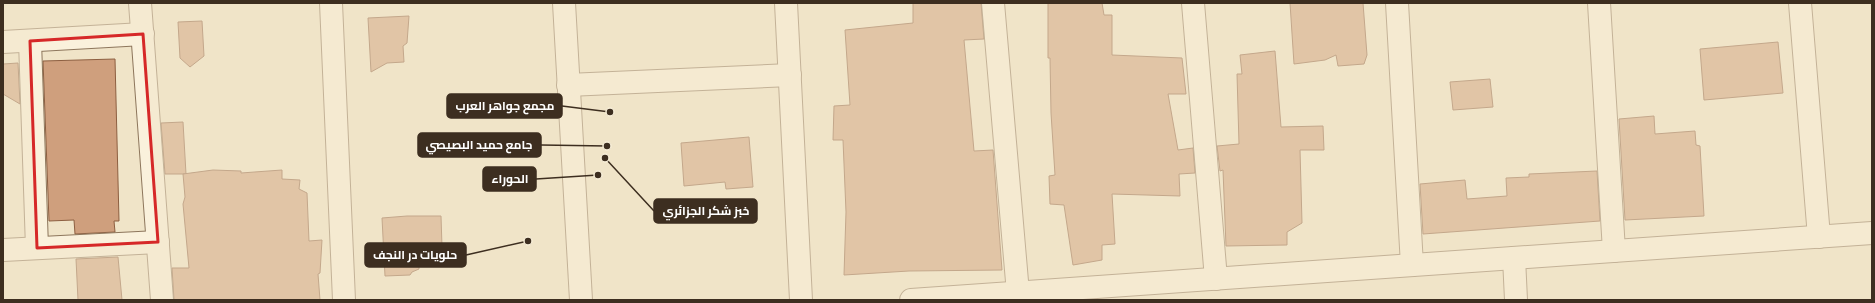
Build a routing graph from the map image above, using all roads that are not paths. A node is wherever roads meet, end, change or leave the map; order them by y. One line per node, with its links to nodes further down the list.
1 (140, 3): 10 (street)
2 (331, 3): 26 (street)
3 (564, 3): 14 (street)
4 (786, 3): 13 (street)
5 (993, 3): 24 (street)
6 (1192, 3): 23 (street)
7 (1397, 3): 22 (street)
8 (1599, 3): 20 (street)
9 (1800, 3): 16 (street)
10 (143, 34): 11 (street); 17 (street)
11 (30, 40): 12 (street); 18 (street)
12 (3, 42)
13 (790, 75): 14 (street); 28 (street)
14 (568, 85): 27 (street)
15 (1872, 233): 16 (street)
16 (1820, 237): 20 (street)
17 (158, 242): 18 (street); 25 (street)
18 (37, 248): 19 (street)
19 (3, 250)
20 (1614, 251): 21 (street)
21 (1514, 258): 22 (street); 30 (street)
22 (1412, 265): 23 (street)
23 (1216, 279): 24 (street)
24 (1018, 293): 29 (street)
25 (162, 300)
26 (344, 300)
27 (581, 300)
28 (801, 300)
29 (911, 300)
30 (1516, 300)

